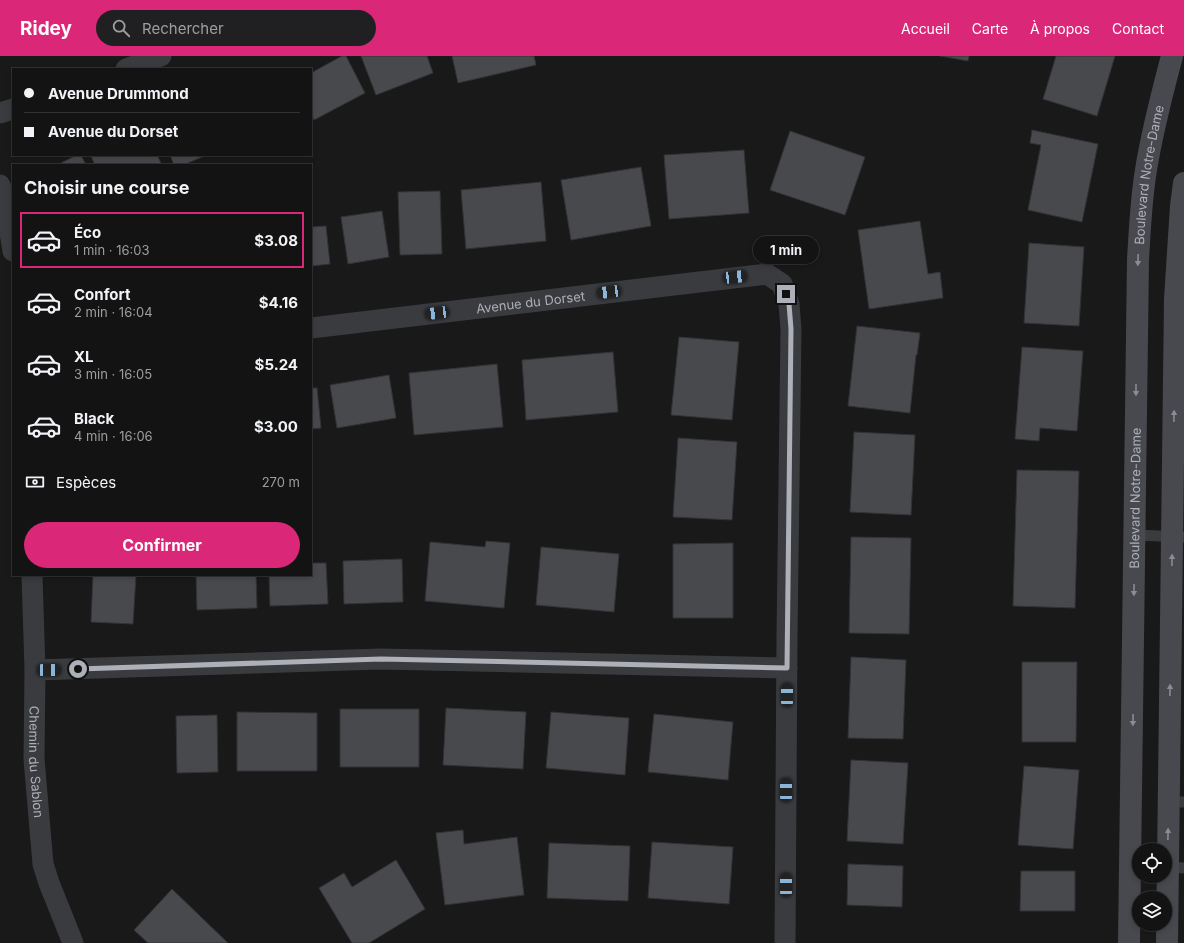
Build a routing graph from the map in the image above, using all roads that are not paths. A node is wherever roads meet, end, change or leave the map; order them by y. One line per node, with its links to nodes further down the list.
1 (162, 56): 3 (street)
2 (1172, 56): 11 (street, Boulevard Notre-Dame, one-way to 11)
3 (129, 68)
4 (12, 109): 5 (street)
5 (0, 113)
6 (1184, 183): 10 (street, one-way to 6)
7 (0, 184): 8 (street)
8 (12, 246)
9 (312, 328): 15 (street, Avenue du Dorset)
10 (1179, 440): 12 (street)
11 (1135, 535): 12 (lane); 21 (street, Boulevard Notre-Dame, one-way to 21)
12 (1178, 536): 14 (street, one-way to 12)
13 (32, 576): 16 (street, Chemin du Sablon)
14 (1177, 640): 17 (street, one-way to 14)
15 (787, 668): 16 (street); 20 (street, Avenue du Dorset)
16 (35, 670): 19 (street, Chemin du Sablon)
17 (1176, 802): 18 (street, one-way to 17)
18 (1176, 867): 22 (street)
19 (73, 943)
20 (785, 943)
21 (1129, 943)
22 (1167, 943)

